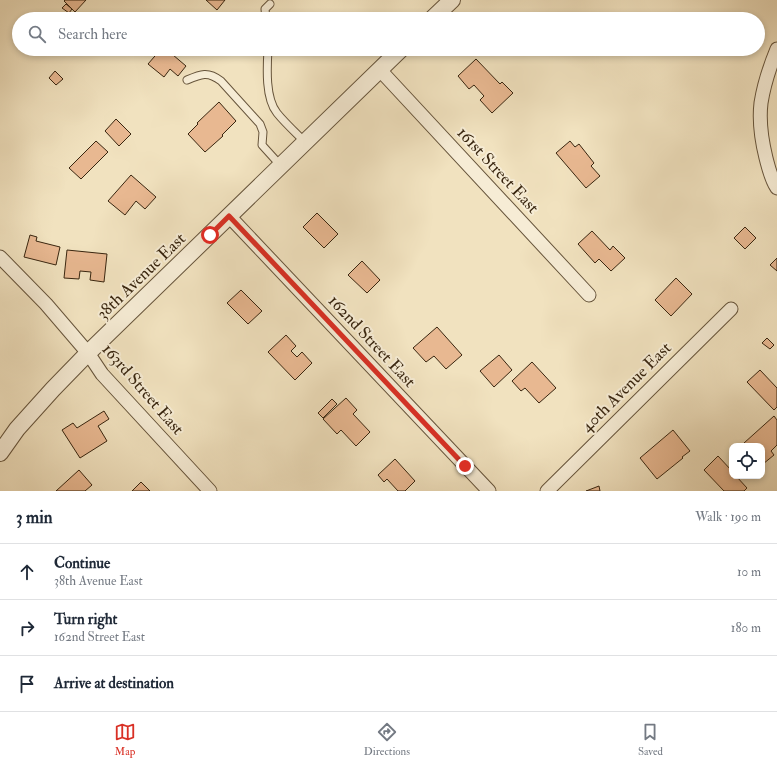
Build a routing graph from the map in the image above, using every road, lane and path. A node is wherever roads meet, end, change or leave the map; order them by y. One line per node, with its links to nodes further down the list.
1 (452, 0): 4 (street)
2 (270, 4): 3 (lane)
3 (266, 12)
4 (439, 12)
5 (777, 49): 12 (street)
6 (268, 56): 10 (lane)
7 (395, 56): 8 (street, 38th Avenue East)
8 (380, 70): 10 (street, 38th Avenue East); 15 (street, 161st Street East)
9 (187, 80): 11 (lane)
10 (305, 142): 11 (street, 38th Avenue East)
11 (281, 166): 13 (street, 38th Avenue East)
12 (777, 188)
13 (229, 216): 17 (street, 38th Avenue East); 20 (street, 162nd Street East)
14 (0, 257): 17 (street, 163rd Street East)
15 (589, 296)
16 (731, 309): 21 (street, 40th Avenue East)
17 (88, 353): 18 (street, 38th Avenue East); 19 (street, 163rd Street East)
18 (0, 453)
19 (210, 491)
20 (489, 491)
21 (547, 491)

